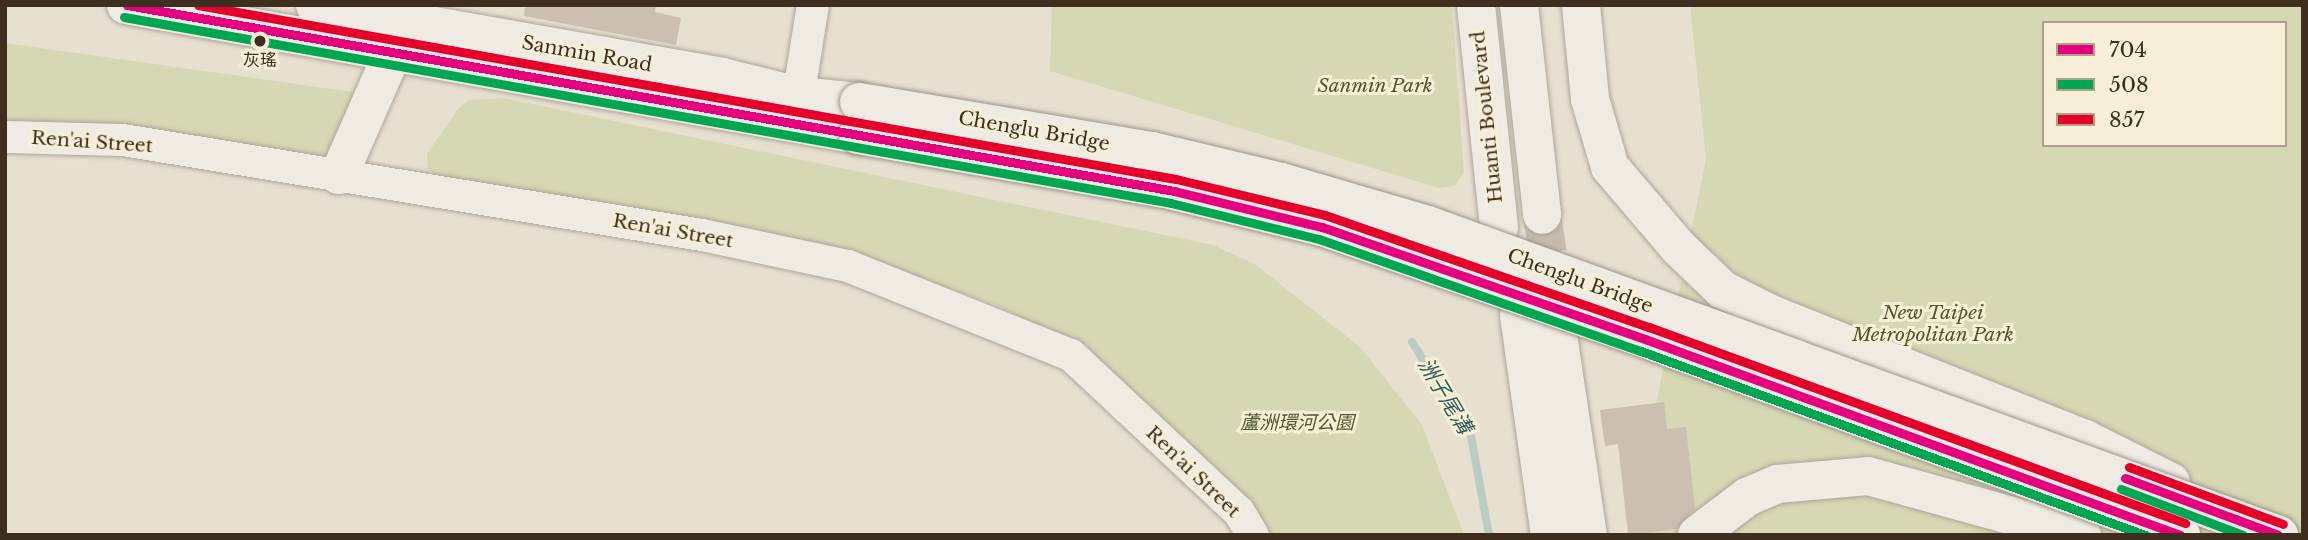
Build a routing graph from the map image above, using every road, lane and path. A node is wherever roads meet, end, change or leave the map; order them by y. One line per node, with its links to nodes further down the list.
1 (126, 5): 8 (main road, Sanmin Road)
2 (315, 5): 8 (main road, Sanmin Road)
3 (813, 5): 10 (street)
4 (1476, 5): 15 (main road, Huanti Boulevard)
5 (1519, 5): 14 (main road)
6 (1581, 5): 9 (main road)
7 (1600, 5): 9 (main road)
8 (397, 26): 10 (main road, Sanmin Road); 13 (main road)
9 (1590, 99): 25 (main road, bridge)
10 (796, 111): 11 (main road, Sanmin Road)
11 (858, 119): 23 (main road, Chenglu Bridge, bridge); 24 (main road, Chenglu Bridge, bridge)
12 (5, 136): 13 (street, Ren'ai Street)
13 (339, 175): 18 (street, Ren'ai Street)
14 (1542, 215)
15 (1499, 228)
16 (1519, 315): 19 (main road)
17 (1557, 328): 20 (main road)
18 (1253, 535)
19 (1550, 535)
20 (1588, 535)
21 (1697, 535): 22 (main road)
22 (2082, 535)
23 (2181, 535)
24 (2279, 535)
25 (2288, 535)

